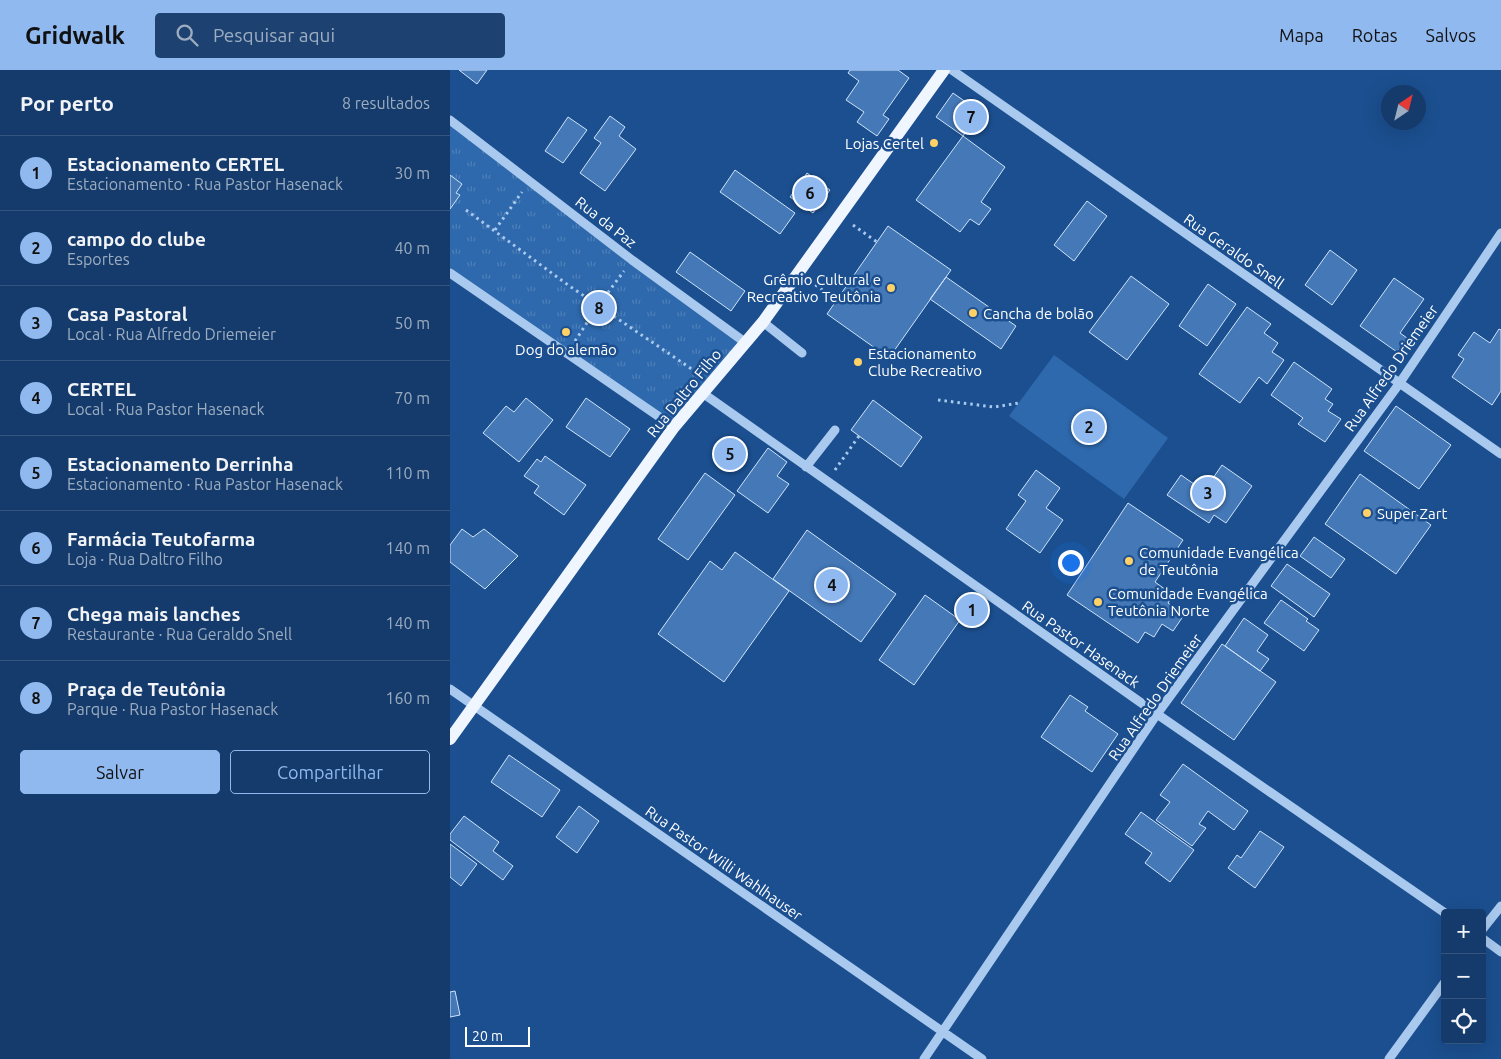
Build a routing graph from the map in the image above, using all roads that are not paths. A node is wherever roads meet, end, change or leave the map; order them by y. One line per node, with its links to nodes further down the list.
1 (944, 70): 6 (main road, Rua Daltro Filho)
2 (952, 70): 9 (street, Rua Geraldo Snell)
3 (450, 120): 7 (street, Rua da Paz)
4 (1501, 232): 9 (street, Rua Alfredo Driemeier)
5 (450, 272): 11 (street)
6 (763, 322): 7 (main road, Rua Daltro Filho); 8 (street)
7 (746, 342): 10 (main road, Rua Daltro Filho)
8 (802, 353)
9 (1399, 384): 13 (street, Rua Geraldo Snell); 17 (street, Rua Alfredo Driemeier)
10 (704, 394): 11 (main road, Rua Daltro Filho); 14 (street, Rua Pastor Hasenack)
11 (674, 428): 16 (main road, Rua Daltro Filho)
12 (835, 430): 14 (street)
13 (1501, 454)
14 (806, 467): 17 (street, Rua Pastor Hasenack)
15 (450, 689): 16 (street, Rua Pastor Willi Wahlhauser)
16 (473, 706): 18 (main road, Rua Daltro Filho); 25 (street, Rua Pastor Willi Wahlhauser)
17 (1157, 714): 20 (street, Rua Pastor Hasenack); 25 (street, Rua Alfredo Driemeier)
18 (450, 738)
19 (1501, 906): 21 (street)
20 (1441, 910)
21 (1486, 925)
22 (1486, 941): 23 (street)
23 (1501, 952)
24 (1441, 988): 28 (street)
25 (943, 1032): 26 (street, Rua Alfredo Driemeier); 27 (street, Rua Pastor Willi Wahlhauser)
26 (924, 1059)
27 (982, 1059)
28 (1389, 1059)

